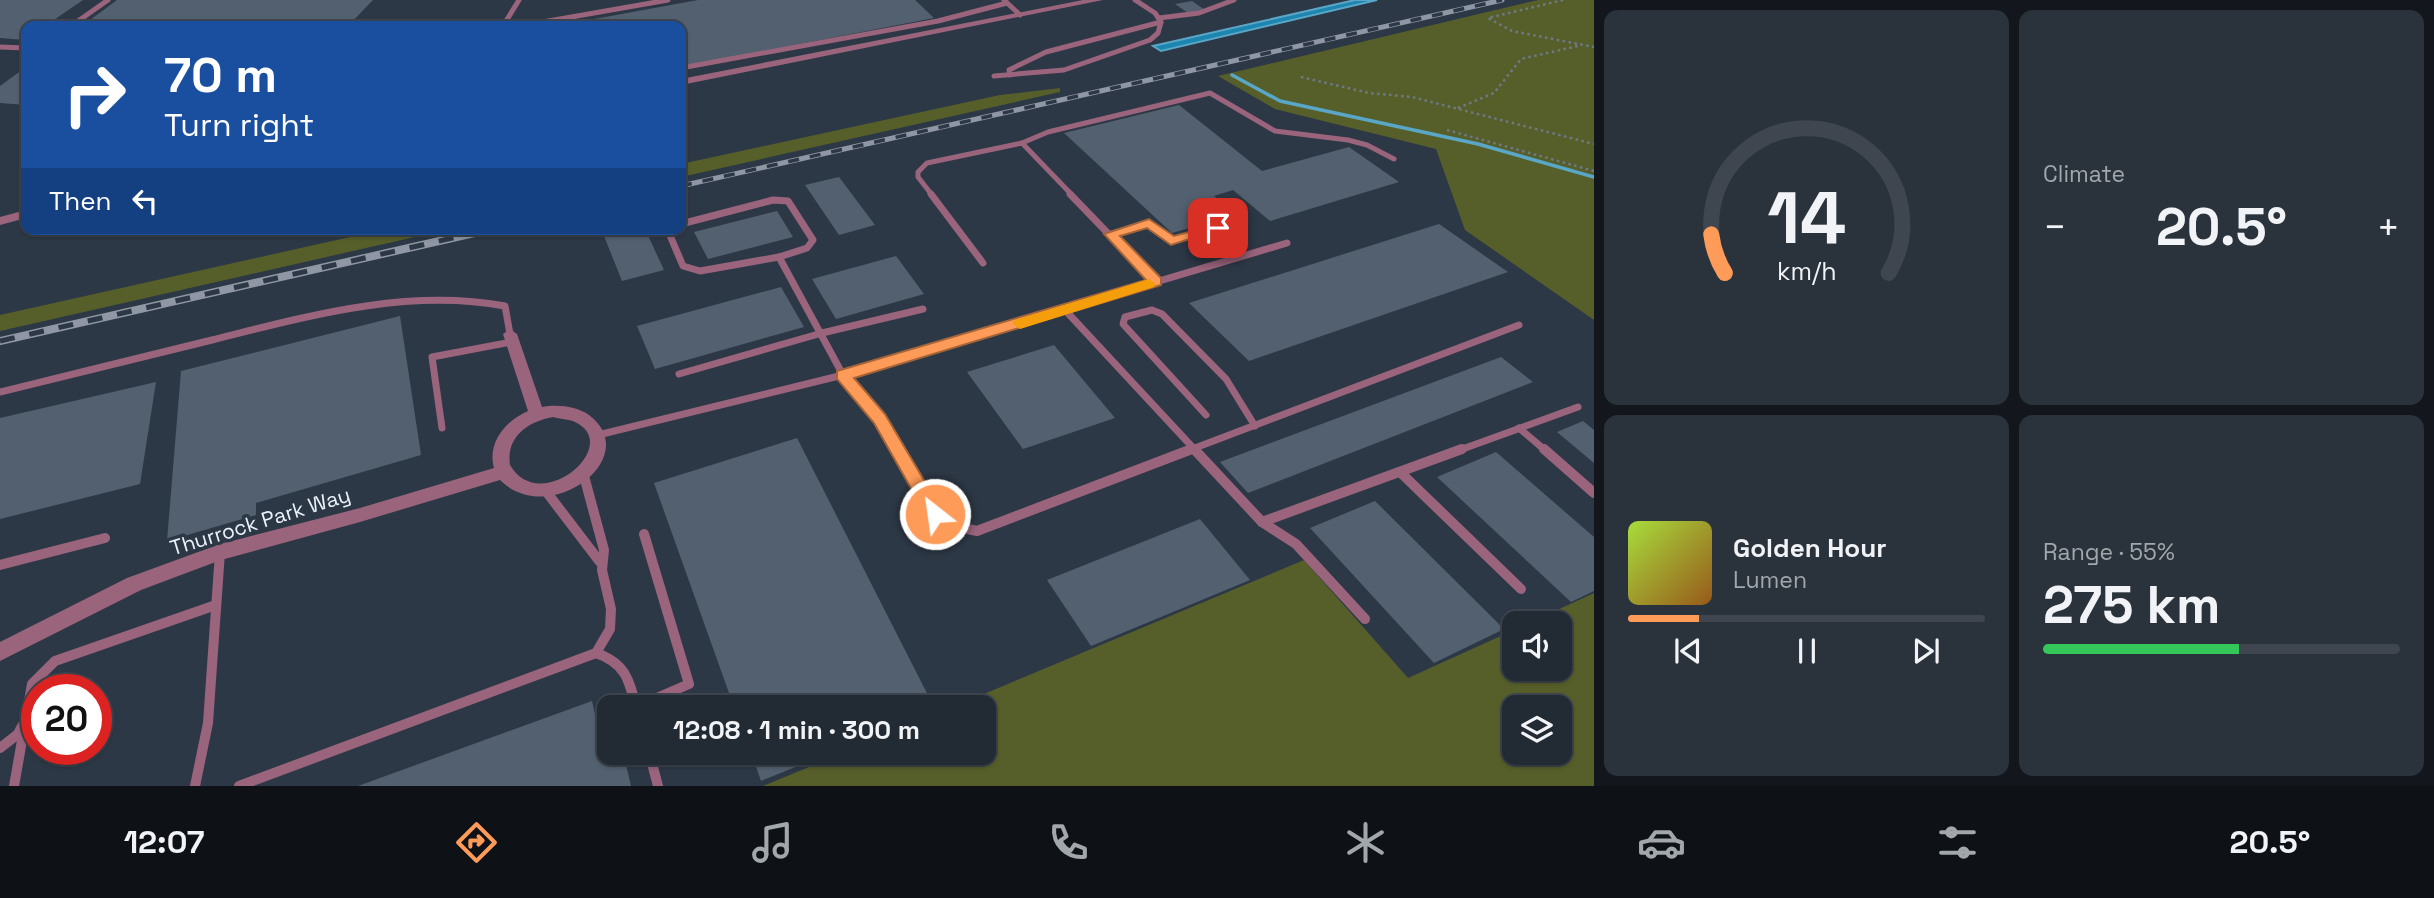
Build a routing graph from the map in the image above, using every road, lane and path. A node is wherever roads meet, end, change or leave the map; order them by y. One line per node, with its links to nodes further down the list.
1 (108, 0): 11 (lane)
2 (519, 0): 12 (lane)
3 (668, 0): 13 (lane)
4 (1098, 0): 9 (street)
5 (1135, 0): 10 (lane)
6 (1234, 0): 10 (lane)
7 (1563, 0): 16 (path)
8 (1005, 2): 9 (lane); 14 (lane)
9 (1020, 15): 14 (street)
10 (1160, 20): 19 (lane); 19 (lane)
11 (78, 21)
12 (506, 21)
13 (548, 21)
14 (939, 26): 18 (lane); 22 (street)
15 (0, 47): 17 (lane)
16 (1594, 47): 23 (path)
17 (21, 48)
18 (686, 67)
19 (1010, 75): 20 (lane)
20 (994, 76)
21 (1301, 77): 23 (path)
22 (686, 81)
23 (1456, 109): 26 (path)
24 (1447, 130): 28 (path)
25 (1022, 143): 27 (lane); 33 (lane); 37 (lane)
26 (1594, 144)
27 (1394, 159)
28 (1594, 171)
29 (21, 215): 30 (street)
30 (0, 221)
31 (1241, 222): 33 (lane)
32 (686, 223): 36 (lane)
33 (1111, 234): 38 (lane)
34 (670, 235): 36 (lane)
35 (1287, 243): 38 (lane)
36 (779, 257): 42 (lane)
37 (983, 264)
38 (1156, 282): 40 (lane)
39 (923, 309): 42 (lane)
40 (1065, 310): 45 (lane); 54 (lane)
41 (1519, 325): 50 (lane)
42 (822, 333): 44 (lane); 45 (lane)
43 (510, 338): 46 (lane); 48 (street); 51 (lane)
44 (679, 374)
45 (843, 375): 53 (lane); 54 (lane)
46 (0, 392)
47 (1578, 407): 52 (lane)
48 (537, 415): 53 (street); 55 (street)
49 (1206, 415): 50 (lane)
50 (1255, 426): 54 (lane)
51 (442, 428)
52 (1519, 428): 56 (lane); 59 (lane)
53 (598, 435): 57 (street)
54 (1194, 450): 60 (lane)
55 (503, 472): 58 (street); 63 (street, Thurrock Park Way)
56 (1401, 473): 60 (lane); 66 (lane)
57 (584, 476): 58 (street); 64 (lane)
58 (545, 490): 64 (lane)
59 (1594, 493)
60 (1262, 522): 68 (lane)
61 (644, 534): 73 (lane)
62 (105, 538): 65 (lane)
63 (220, 552): 67 (lane); 69 (street, Thurrock Park Way)
64 (600, 562): 70 (lane)
65 (0, 565)
66 (1521, 589)
67 (213, 606): 71 (lane); 79 (lane)
68 (1365, 619)
69 (0, 652)
70 (596, 653): 72 (lane); 80 (lane)
71 (42, 674)
72 (633, 695)
73 (664, 695)
74 (21, 728): 76 (lane)
75 (21, 744): 78 (lane)
76 (0, 748)
77 (652, 765): 81 (lane)
78 (14, 786)
79 (195, 786)
80 (239, 786)
81 (658, 786)

